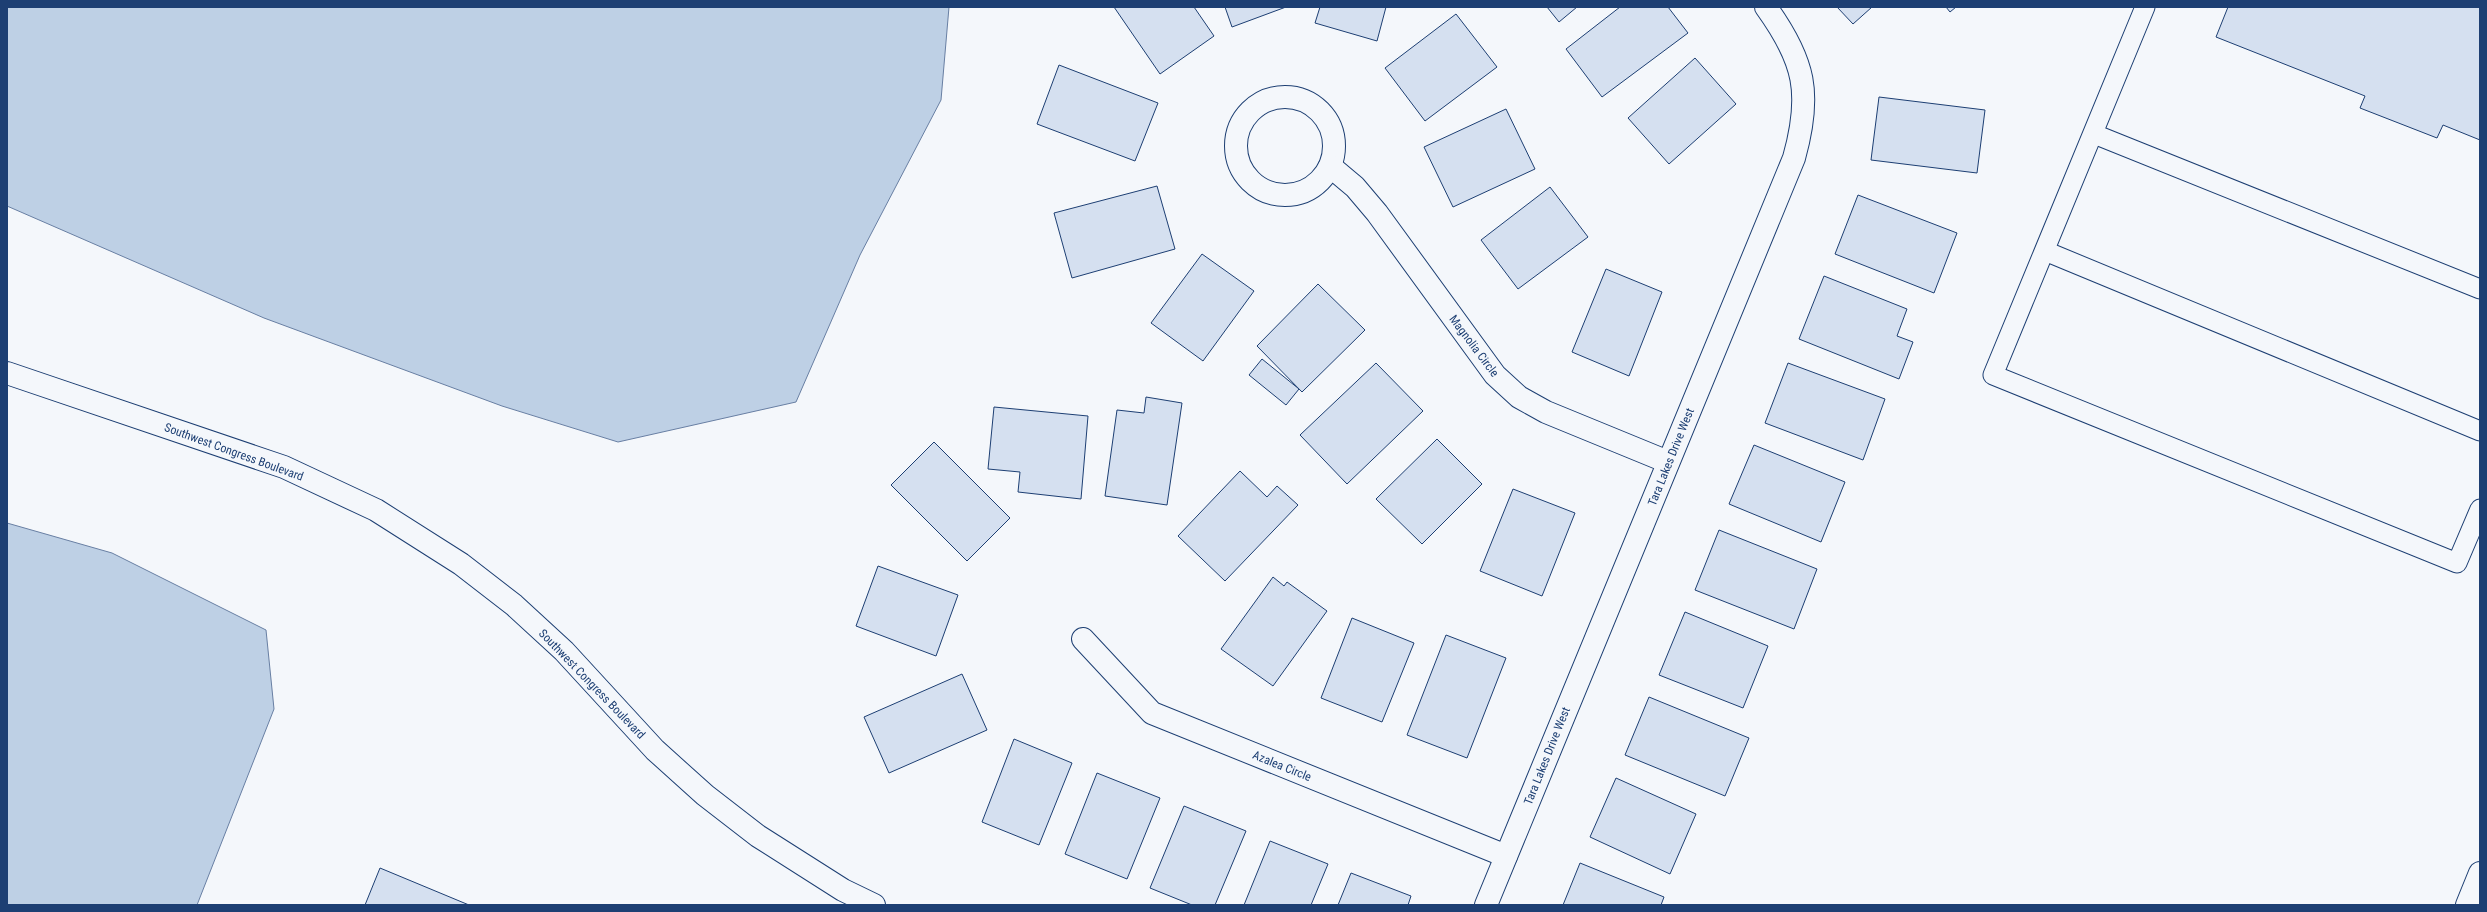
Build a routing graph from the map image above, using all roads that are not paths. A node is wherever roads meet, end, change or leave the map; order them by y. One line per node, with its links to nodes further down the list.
1 (1766, 7): 9 (street, Tara Lakes Drive West)
2 (2144, 7): 3 (lane)
3 (2094, 134): 5 (lane); 6 (lane)
4 (1330, 166): 4 (street); 9 (street, Magnolia Circle)
5 (2045, 251): 8 (lane); 10 (lane)
6 (2480, 289)
7 (7, 373): 14 (street, Southwest Congress Boulevard)
8 (2480, 431)
9 (1668, 462): 12 (street, Tara Lakes Drive West)
10 (2480, 509)
11 (1083, 639): 12 (street, Azalea Circle)
12 (1506, 856): 15 (street, Tara Lakes Drive West)
13 (2480, 873): 16 (street)
14 (874, 905)
15 (1486, 905)
16 (2467, 905)

